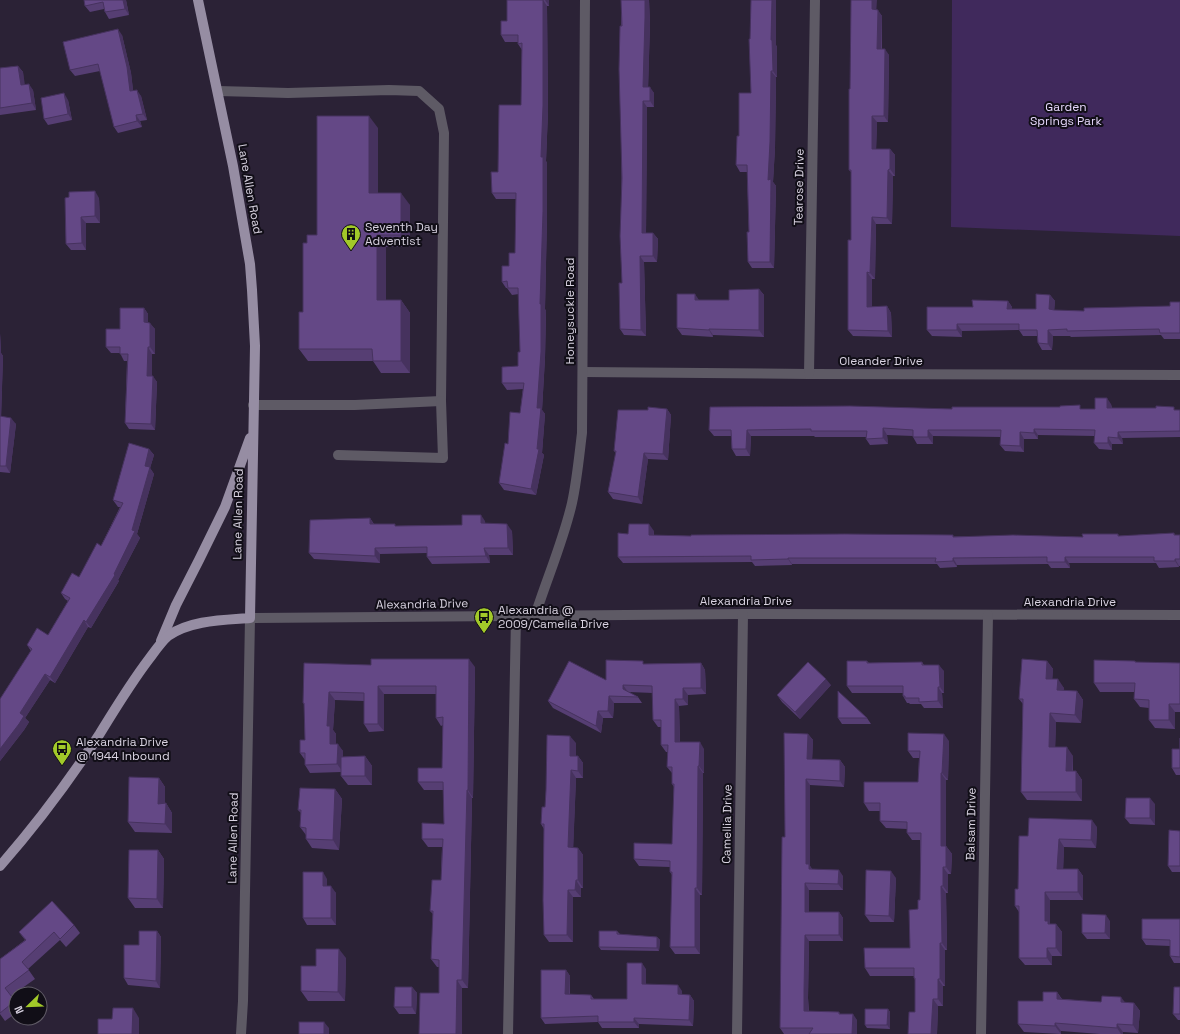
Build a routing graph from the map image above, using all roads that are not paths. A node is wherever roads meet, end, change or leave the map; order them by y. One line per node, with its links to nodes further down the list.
1 (198, 0): 4 (main road, Lane Allen Road)
2 (585, 0): 5 (street, Honeysuckle Road)
3 (815, 0): 6 (street, Tearose Drive)
4 (218, 91): 8 (street); 9 (main road, Lane Allen Road)
5 (583, 372): 6 (street, Oleander Drive); 16 (street, Honeysuckle Road)
6 (809, 374): 7 (street, Oleander Drive)
7 (1180, 375)
8 (441, 401): 9 (street); 11 (street)
9 (253, 405): 10 (main road, Lane Allen Road)
10 (253, 428): 17 (main road, Lane Allen Road); 18 (main road)
11 (338, 455)
12 (743, 614): 13 (street, Alexandria Drive); 16 (street, Alexandria Drive); 22 (street, Camellia Drive)
13 (988, 615): 14 (street, Alexandria Drive); 23 (street, Balsam Drive)
14 (1180, 615)
15 (516, 616): 16 (street, Alexandria Drive); 17 (street, Alexandria Drive); 21 (street)
16 (536, 616)
17 (250, 618): 18 (main road, Alexandria Drive); 20 (street, Lane Allen Road)
18 (159, 646): 19 (main road, Alexandria Drive)
19 (0, 866)
20 (241, 1034)
21 (508, 1034)
22 (737, 1034)
23 (981, 1034)

